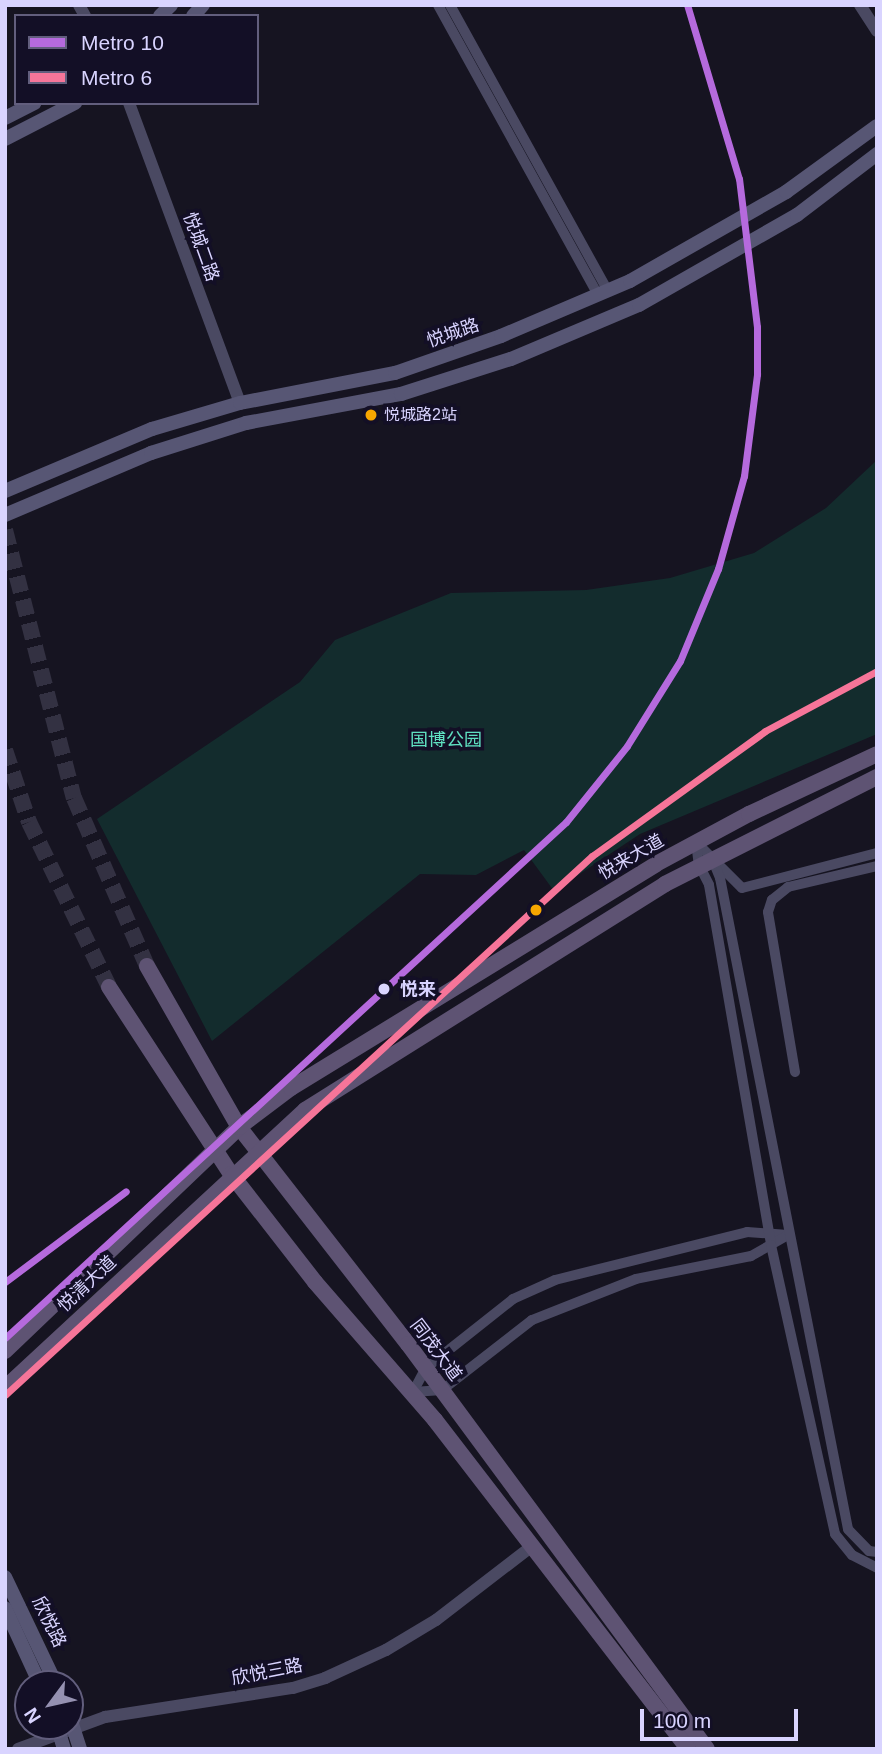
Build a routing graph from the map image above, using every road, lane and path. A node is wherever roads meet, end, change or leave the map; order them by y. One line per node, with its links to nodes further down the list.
1 (438, 5): 12 (street)
2 (450, 5): 12 (street)
3 (860, 5): 4 (street)
4 (877, 31)
5 (30, 105): 8 (main road)
6 (71, 105): 10 (main road)
7 (130, 105): 13 (street, 悦城二路)
8 (5, 118)
9 (877, 126): 12 (main road, 悦城路)
10 (5, 139)
11 (877, 154): 15 (main road)
12 (603, 293): 13 (main road, 悦城路)
13 (240, 403): 14 (main road, 悦城路)
14 (5, 491)
15 (5, 515)
16 (877, 754): 18 (main road, 悦来大道)
17 (877, 777): 20 (main road)
18 (696, 842): 20 (street); 25 (main road, 悦来大道)
19 (877, 853): 20 (street)
20 (706, 862): 27 (main road); 29 (street); 30 (street)
21 (877, 866): 24 (street)
22 (147, 966): 25 (main road, 同茂大道)
23 (109, 987): 26 (main road)
24 (795, 1072)
25 (239, 1128): 26 (main road, 悦清大道); 27 (main road, 同茂大道)
26 (214, 1151): 28 (main road); 32 (main road, 悦清大道)
27 (256, 1151): 28 (main road, 悦清大道); 33 (main road, 同茂大道)
28 (231, 1174): 34 (main road, 悦清大道); 36 (main road)
29 (770, 1234): 30 (street); 31 (street); 33 (street)
30 (788, 1235): 31 (street); 38 (street)
31 (771, 1245): 35 (street); 39 (street)
32 (5, 1351)
33 (426, 1367): 35 (main road, 同茂大道); 36 (street)
34 (5, 1388)
35 (442, 1390): 36 (street); 48 (main road, 同茂大道)
36 (413, 1392): 37 (main road)
37 (532, 1546): 44 (street, 欣悦三路); 47 (main road)
38 (877, 1552)
39 (877, 1568)
40 (5, 1577): 43 (main road, 欣悦路)
41 (5, 1608): 42 (main road, 欣悦路)
42 (34, 1670)
43 (49, 1670)
44 (84, 1720)
45 (35, 1740): 46 (street, 欣悦三路)
46 (18, 1749)
47 (688, 1749)
48 (707, 1749)

